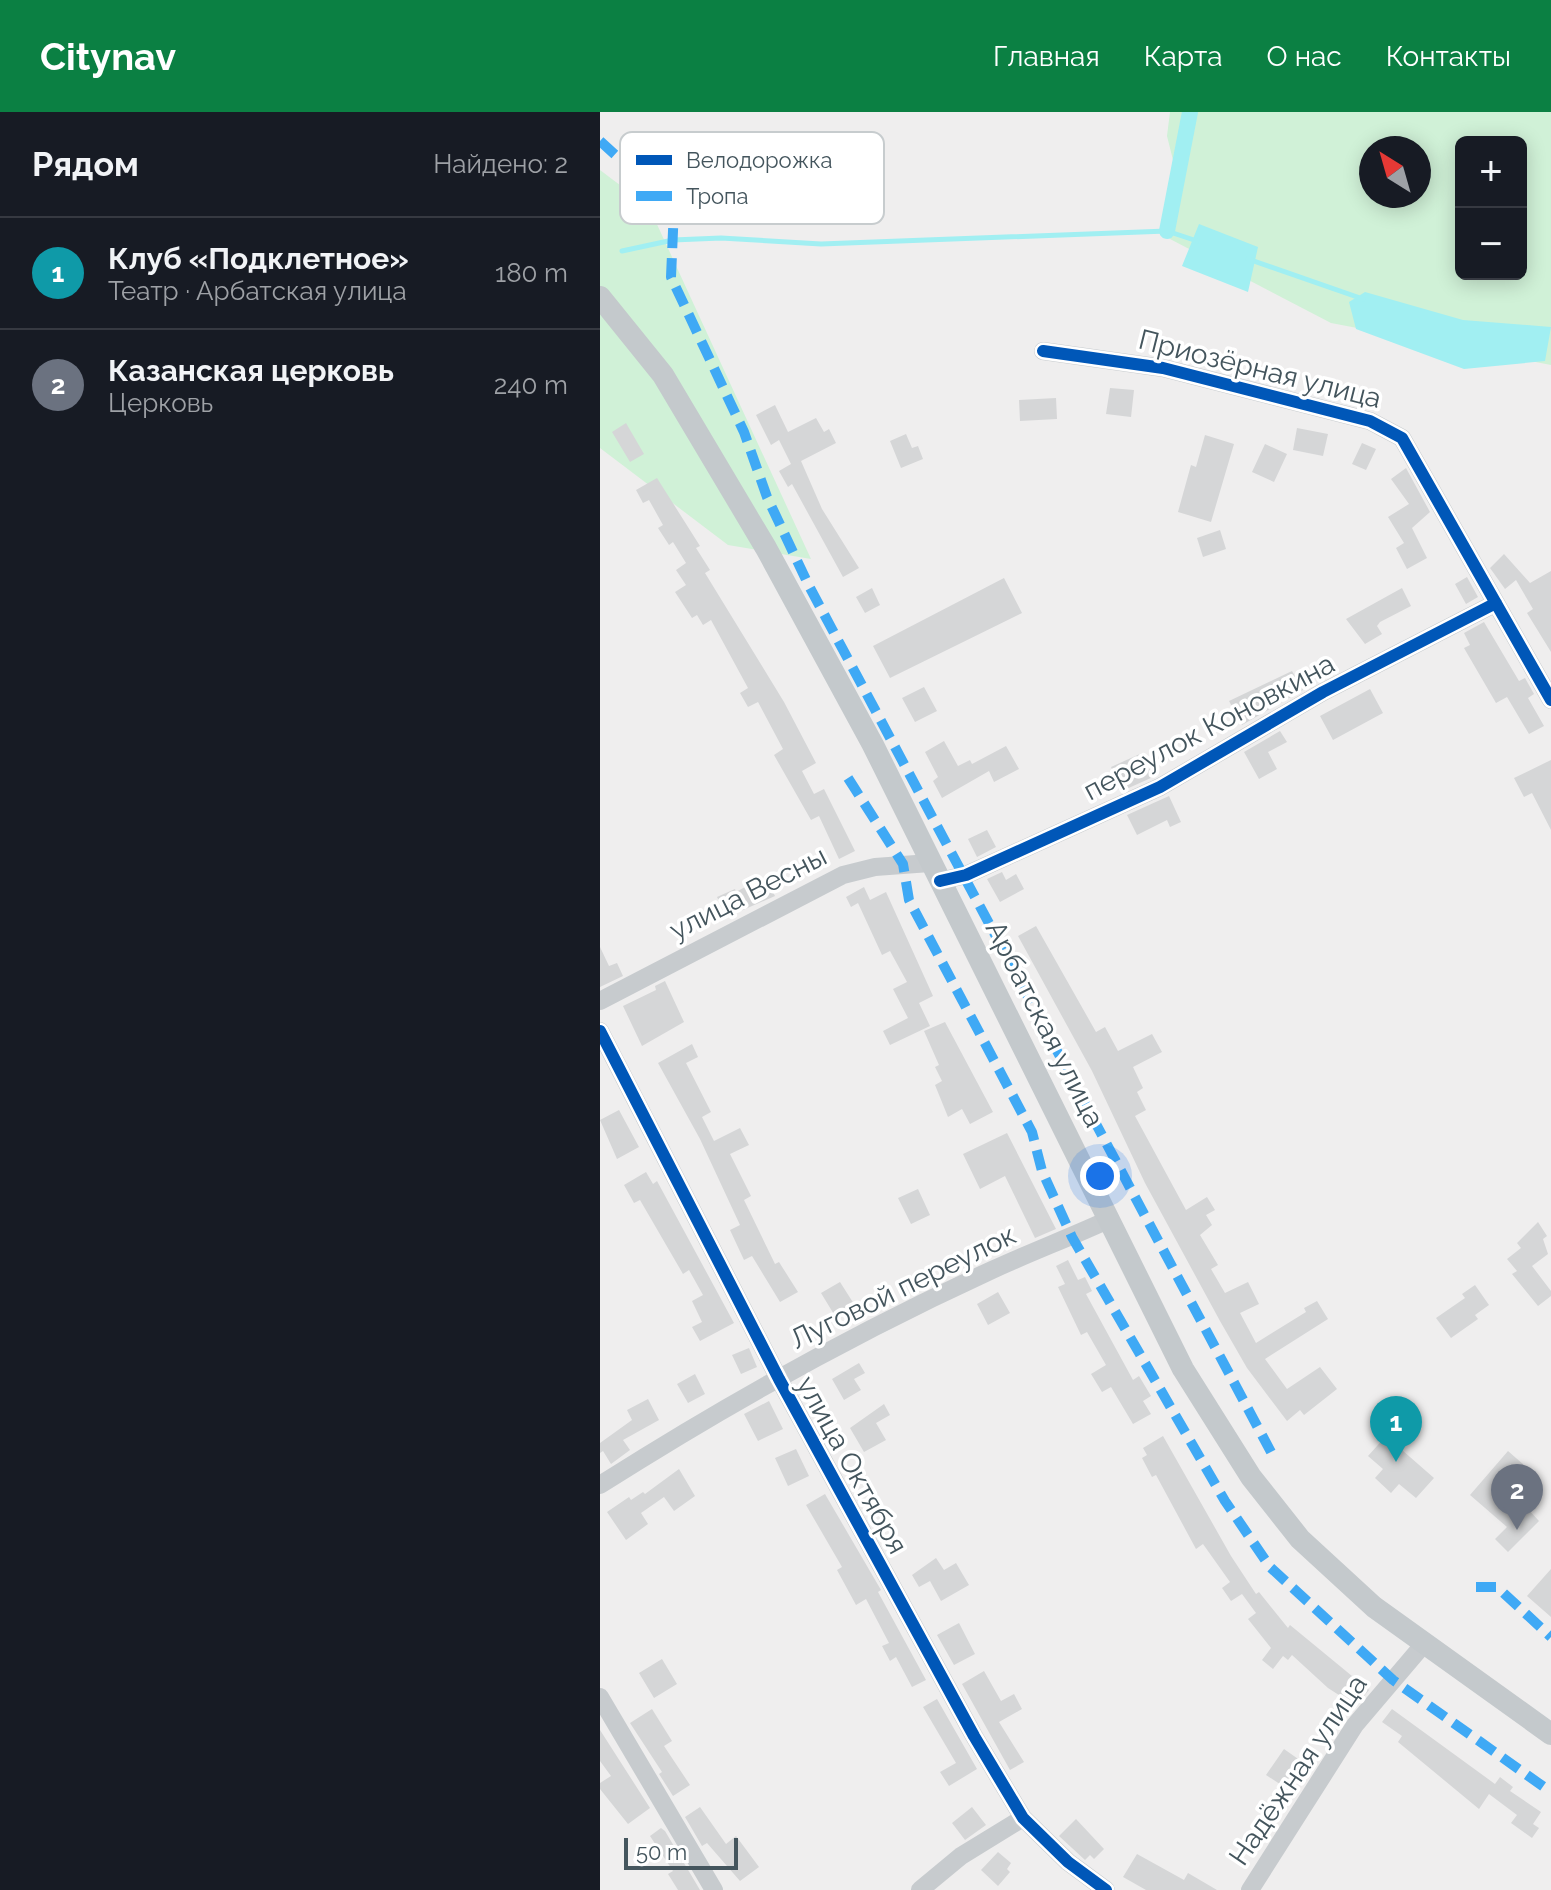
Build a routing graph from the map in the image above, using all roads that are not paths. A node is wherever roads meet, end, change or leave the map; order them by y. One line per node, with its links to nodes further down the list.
1 (600, 297): 5 (main road, Арбатская улица)
2 (1043, 351): 3 (street, Приозёрная улица)
3 (1496, 603): 4 (street, Приозёрная улица); 5 (street, переулок Коновкина)
4 (1551, 700)
5 (935, 872): 6 (street, улица Весны); 8 (main road, Арбатская улица)
6 (600, 1001)
7 (600, 1031): 9 (street, улица Октября)
8 (1110, 1219): 9 (street, Луговой переулок); 11 (main road, Арбатская улица)
9 (779, 1379): 10 (street, Луговой переулок); 14 (street, улица Октября)
10 (600, 1485)
11 (1423, 1645): 13 (main road, Арбатская улица); 18 (street, Надёжная улица)
12 (600, 1697): 15 (street)
13 (1551, 1734)
14 (1023, 1818): 16 (street); 17 (street, улица Октября)
15 (714, 1890)
16 (920, 1890)
17 (1106, 1890)
18 (1250, 1890)

